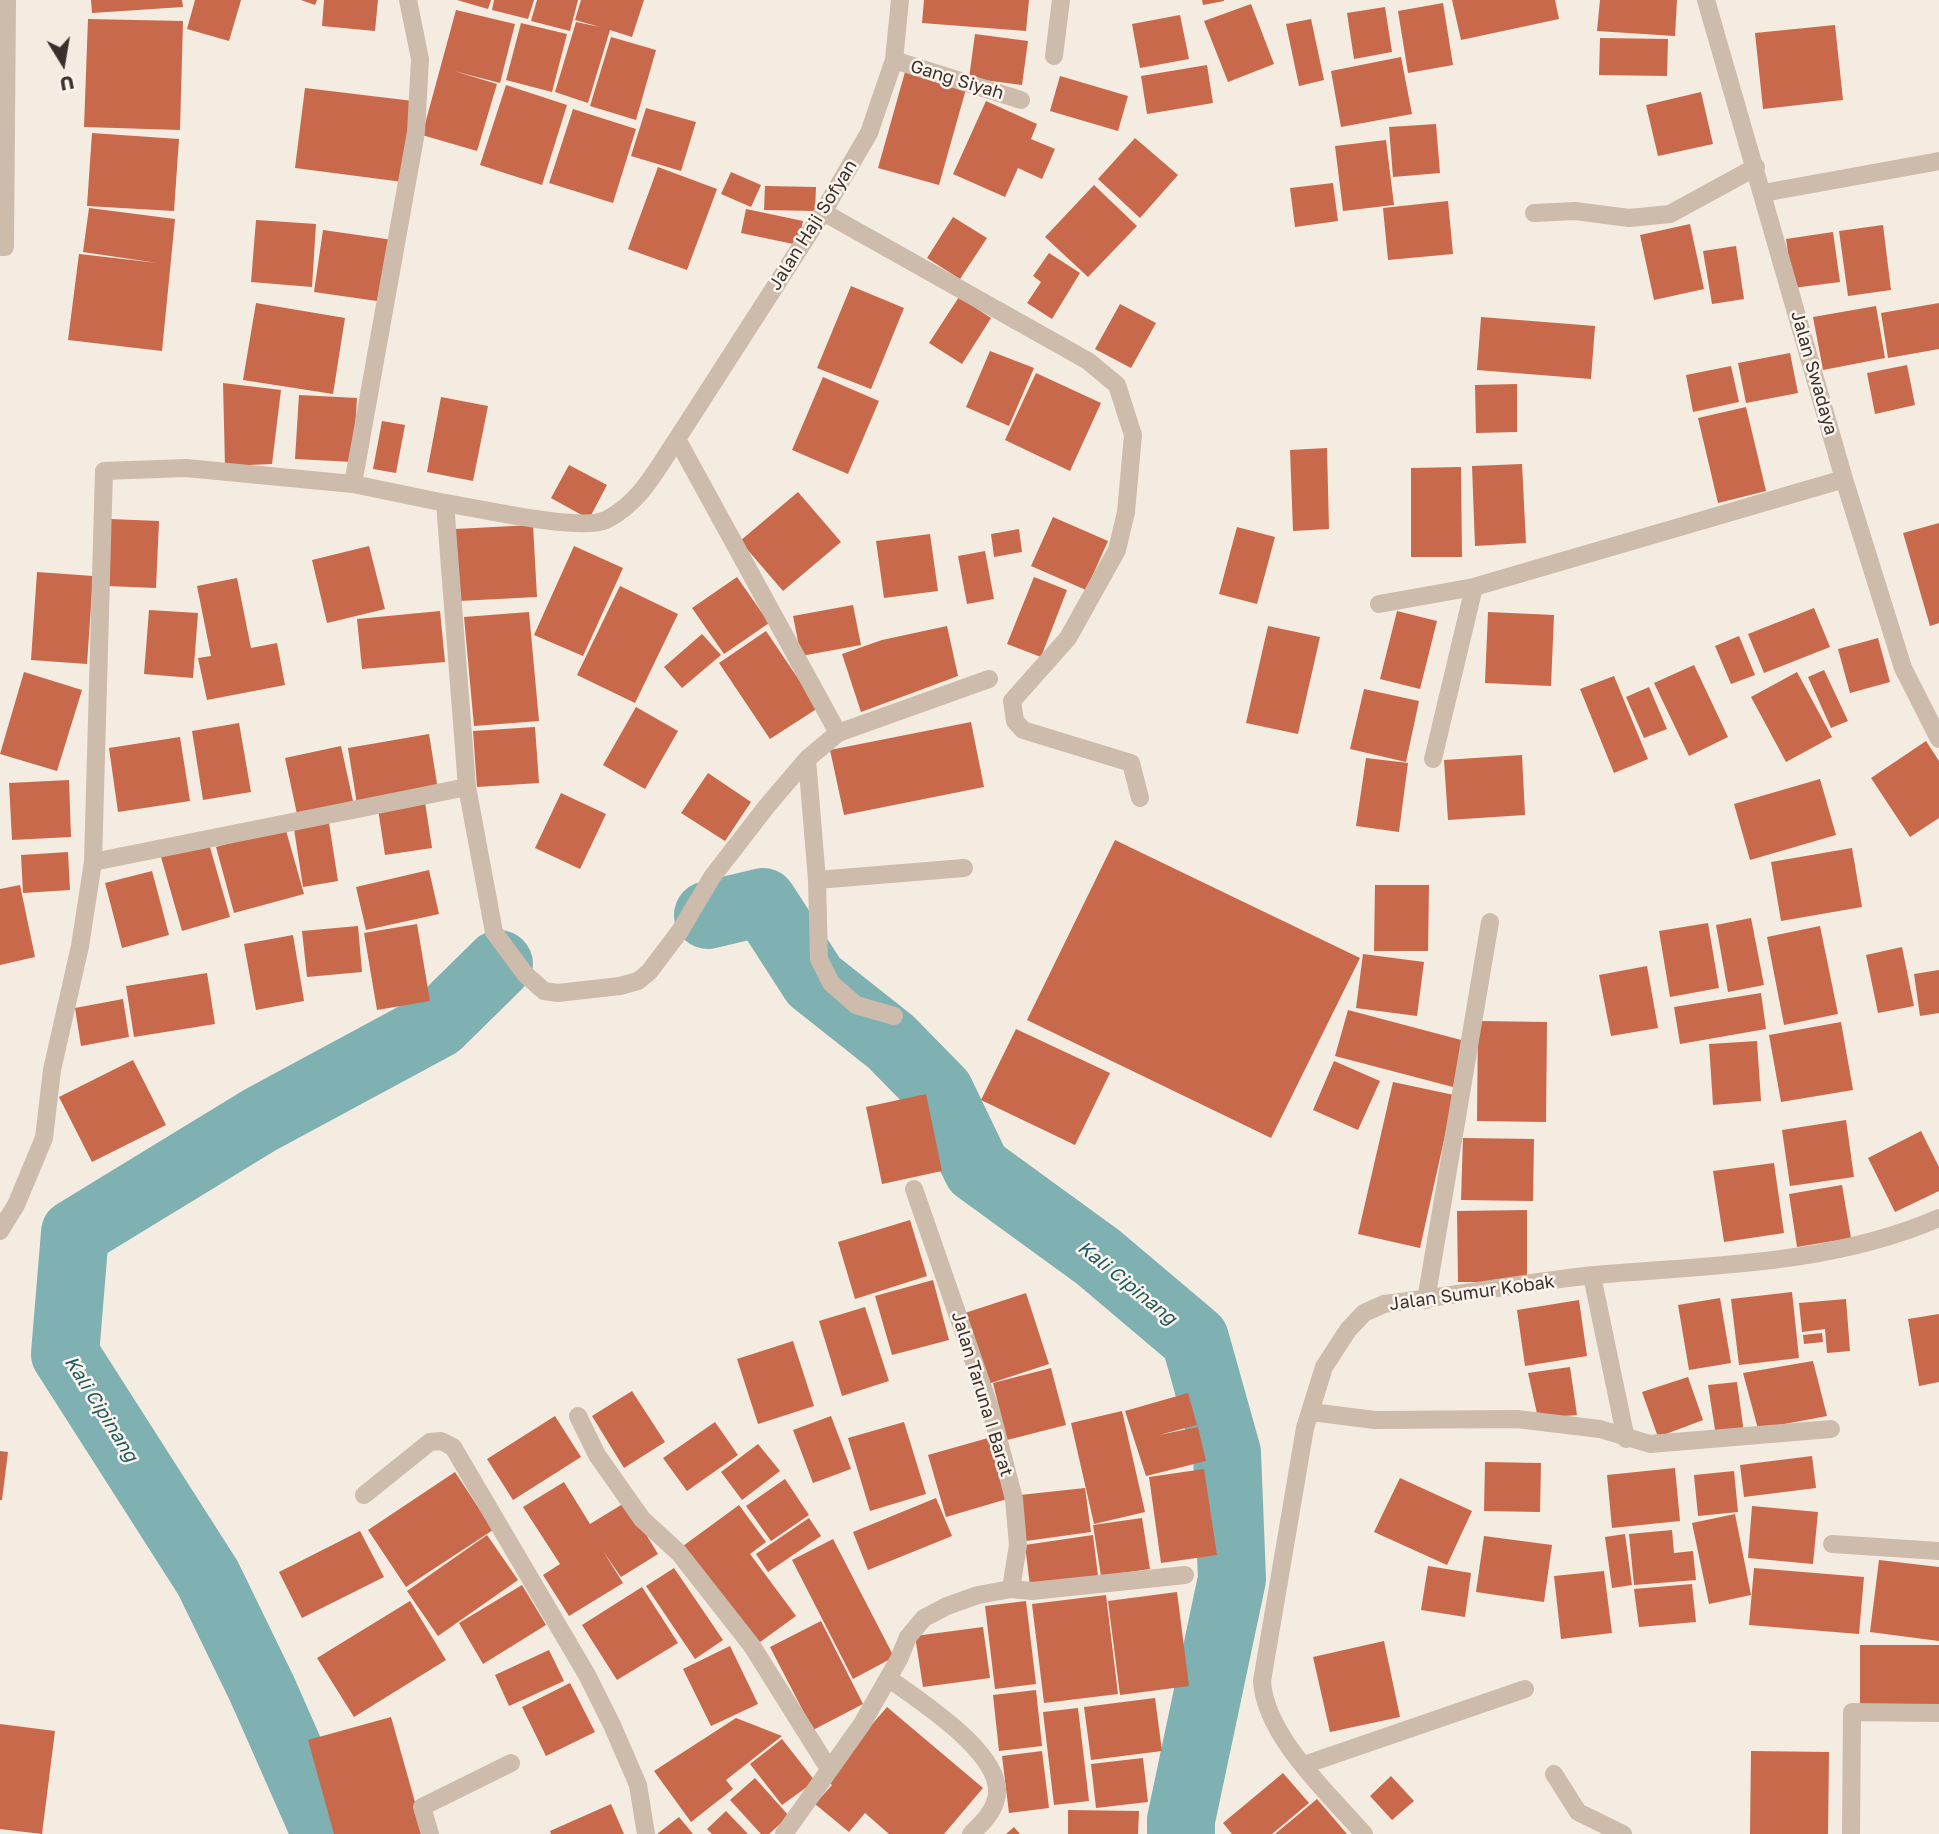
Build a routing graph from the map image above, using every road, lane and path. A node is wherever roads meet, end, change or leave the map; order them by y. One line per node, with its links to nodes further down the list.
1 (7, 0): 14 (street)
2 (408, 0): 17 (street)
3 (900, 0): 7 (street, Jalan Haji Sofyan)
4 (1061, 0): 6 (street)
5 (1706, 0): 10 (street, Jalan Swadaya)
6 (1054, 56)
7 (894, 61): 8 (street, Gang Siyah); 12 (street, Jalan Haji Sofyan)
8 (1021, 100)
9 (1939, 161): 11 (street)
10 (1756, 167): 11 (street, Jalan Swadaya); 13 (street)
11 (1763, 193): 16 (street, Jalan Swadaya)
12 (823, 212): 15 (street, Jalan Haji Sofyan); 27 (street)
13 (1534, 214)
14 (0, 247)
15 (679, 435): 18 (street, Jalan Haji Sofyan); 22 (street)
16 (1844, 479): 19 (street); 23 (street, Jalan Swadaya)
17 (353, 484): 18 (street, Jalan Haji Sofyan); 28 (street, Jalan Haji Sofyan)
18 (445, 503): 26 (street)
19 (1474, 587): 20 (street); 25 (street)
20 (1379, 604)
21 (989, 679): 22 (street)
22 (838, 733): 24 (street)
23 (1939, 739)
24 (807, 759): 26 (street); 30 (street)
25 (1433, 759)
26 (467, 788): 28 (street)
27 (1140, 798)
28 (93, 862): 35 (street)
29 (964, 868): 30 (street)
30 (817, 880): 32 (street)
31 (1490, 922): 37 (street)
32 (894, 1016)
33 (914, 1189): 46 (street, Jalan Taruna I Barat)
34 (1939, 1218): 36 (street, Jalan Sumur Kobak)
35 (0, 1231)
36 (1591, 1276): 37 (street, Jalan Sumur Kobak); 41 (street)
37 (1426, 1300): 38 (street, Jalan Sumur Kobak)
38 (1311, 1412): 41 (street); 51 (street, Jalan Sumur Kobak)
39 (578, 1416): 52 (street)
40 (1831, 1429): 41 (street)
41 (1626, 1439)
42 (364, 1495): 55 (street)
43 (1832, 1544): 44 (street)
44 (1939, 1551)
45 (1185, 1575): 46 (street)
46 (1011, 1589): 47 (street)
47 (888, 1678): 52 (street); 57 (street)
48 (1525, 1689): 51 (street)
49 (1939, 1713): 60 (street)
50 (511, 1763): 54 (street)
51 (1304, 1765): 58 (street, Jalan Sumur Kobak)
52 (829, 1769): 56 (street)
53 (1554, 1774): 59 (street)
54 (430, 1834)
55 (646, 1834)
56 (784, 1834)
57 (971, 1834)
58 (1364, 1834)
59 (1623, 1834)
60 (1851, 1834)

